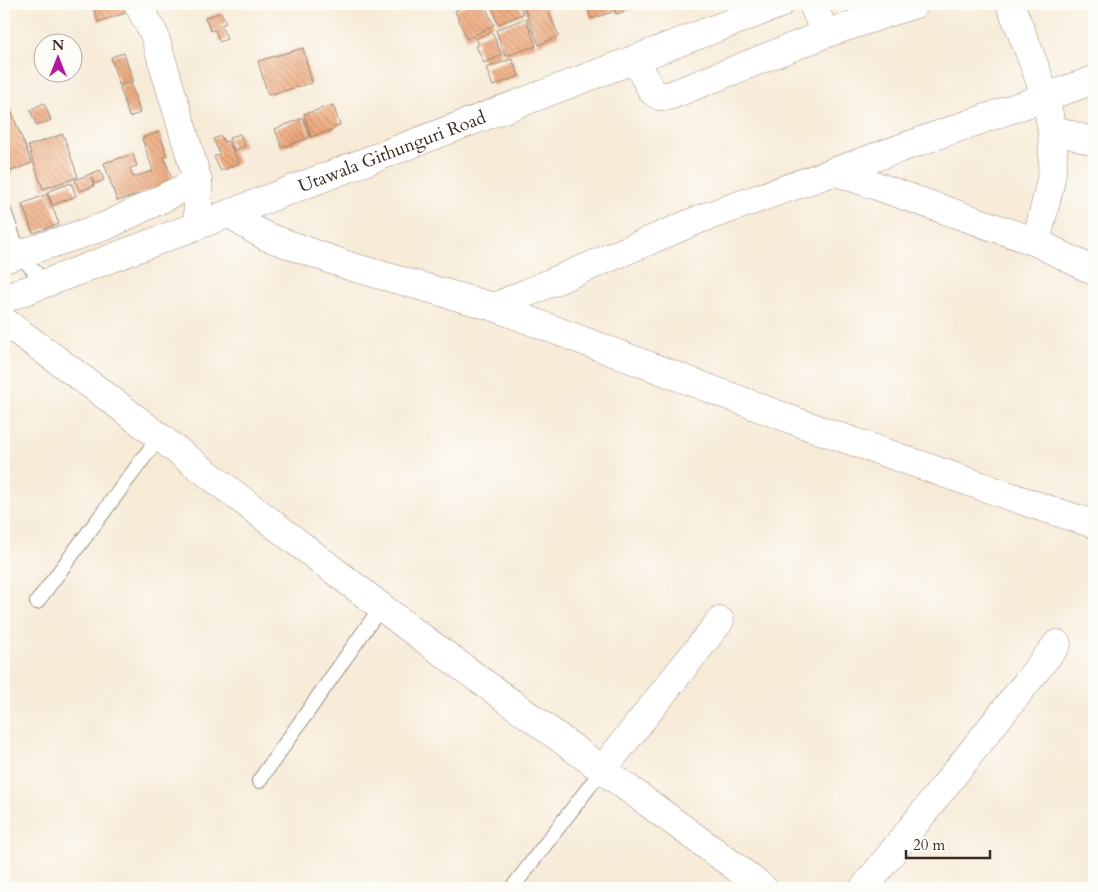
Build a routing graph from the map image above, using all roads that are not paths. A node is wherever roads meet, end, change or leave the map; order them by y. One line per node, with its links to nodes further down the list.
1 (138, 4): 13 (street)
2 (780, 4): 7 (street, Utawala Githunguri Road)
3 (813, 4): 6 (street)
4 (915, 4): 6 (street)
5 (1010, 4): 9 (street)
6 (825, 34): 7 (street)
7 (635, 59): 15 (street, Utawala Githunguri Road)
8 (1094, 80): 9 (street)
9 (1046, 96): 10 (street); 12 (street)
10 (1053, 129): 11 (street); 18 (street)
11 (1094, 142)
12 (834, 171): 18 (street); 24 (street)
13 (198, 181): 16 (street); 17 (street)
14 (4, 212): 19 (lane)
15 (231, 213): 17 (street, Utawala Githunguri Road); 24 (street)
16 (106, 226): 19 (street); 20 (street)
17 (198, 226): 20 (street, Utawala Githunguri Road)
18 (1036, 242): 21 (street)
19 (11, 256): 22 (lane)
20 (115, 257): 22 (street, Utawala Githunguri Road)
21 (1094, 271)
22 (45, 283): 23 (street, Utawala Githunguri Road)
23 (4, 299)
24 (494, 308): 27 (street)
25 (4, 321): 26 (street)
26 (159, 437): 28 (lane); 29 (street)
27 (1094, 524)
28 (37, 602)
29 (382, 607): 32 (street); 33 (lane)
30 (720, 621): 32 (street)
31 (1057, 644): 36 (street)
32 (602, 770): 34 (lane); 35 (street)
33 (258, 781)
34 (512, 888)
35 (763, 888)
36 (864, 888)

